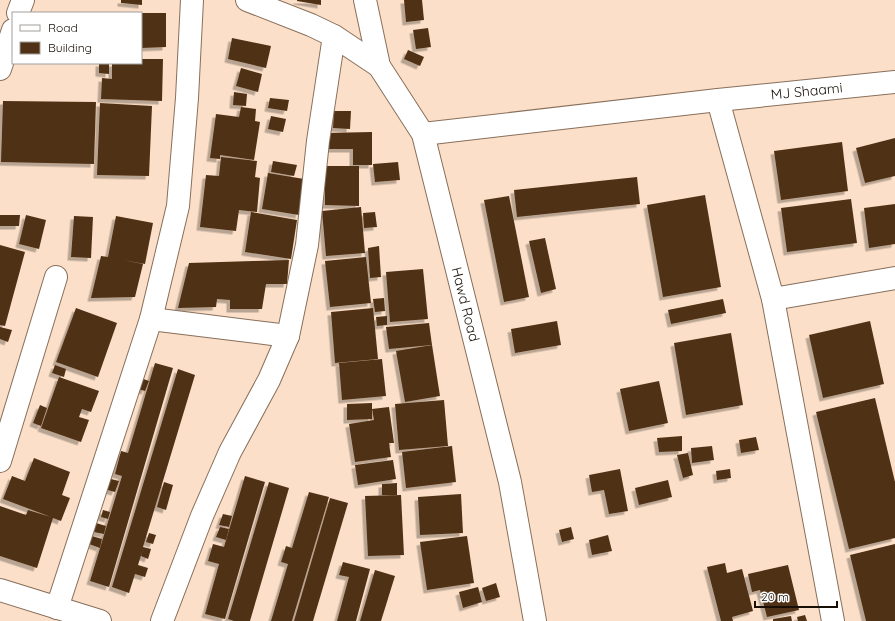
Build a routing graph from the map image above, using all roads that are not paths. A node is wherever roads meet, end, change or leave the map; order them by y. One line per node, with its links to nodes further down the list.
1 (23, 0): 5 (street)
2 (192, 0): 16 (street)
3 (247, 0): 7 (street)
4 (365, 0): 8 (street, Hawd Road)
5 (18, 12)
6 (12, 33): 9 (street)
7 (334, 36): 8 (street); 17 (street)
8 (379, 66): 12 (street, Hawd Road)
9 (0, 69)
10 (895, 82): 11 (street, MJ Shaami)
11 (718, 100): 12 (street, MJ Shaami); 15 (street)
12 (423, 134): 23 (street, Hawd Road)
13 (56, 277): 18 (street)
14 (895, 278): 15 (street)
15 (773, 299): 24 (street)
16 (151, 319): 17 (street); 20 (street)
17 (288, 336): 22 (street)
18 (0, 461)
19 (0, 590): 20 (street)
20 (57, 608): 21 (street)
21 (100, 621)
22 (162, 621)
23 (535, 621)
24 (833, 621)

